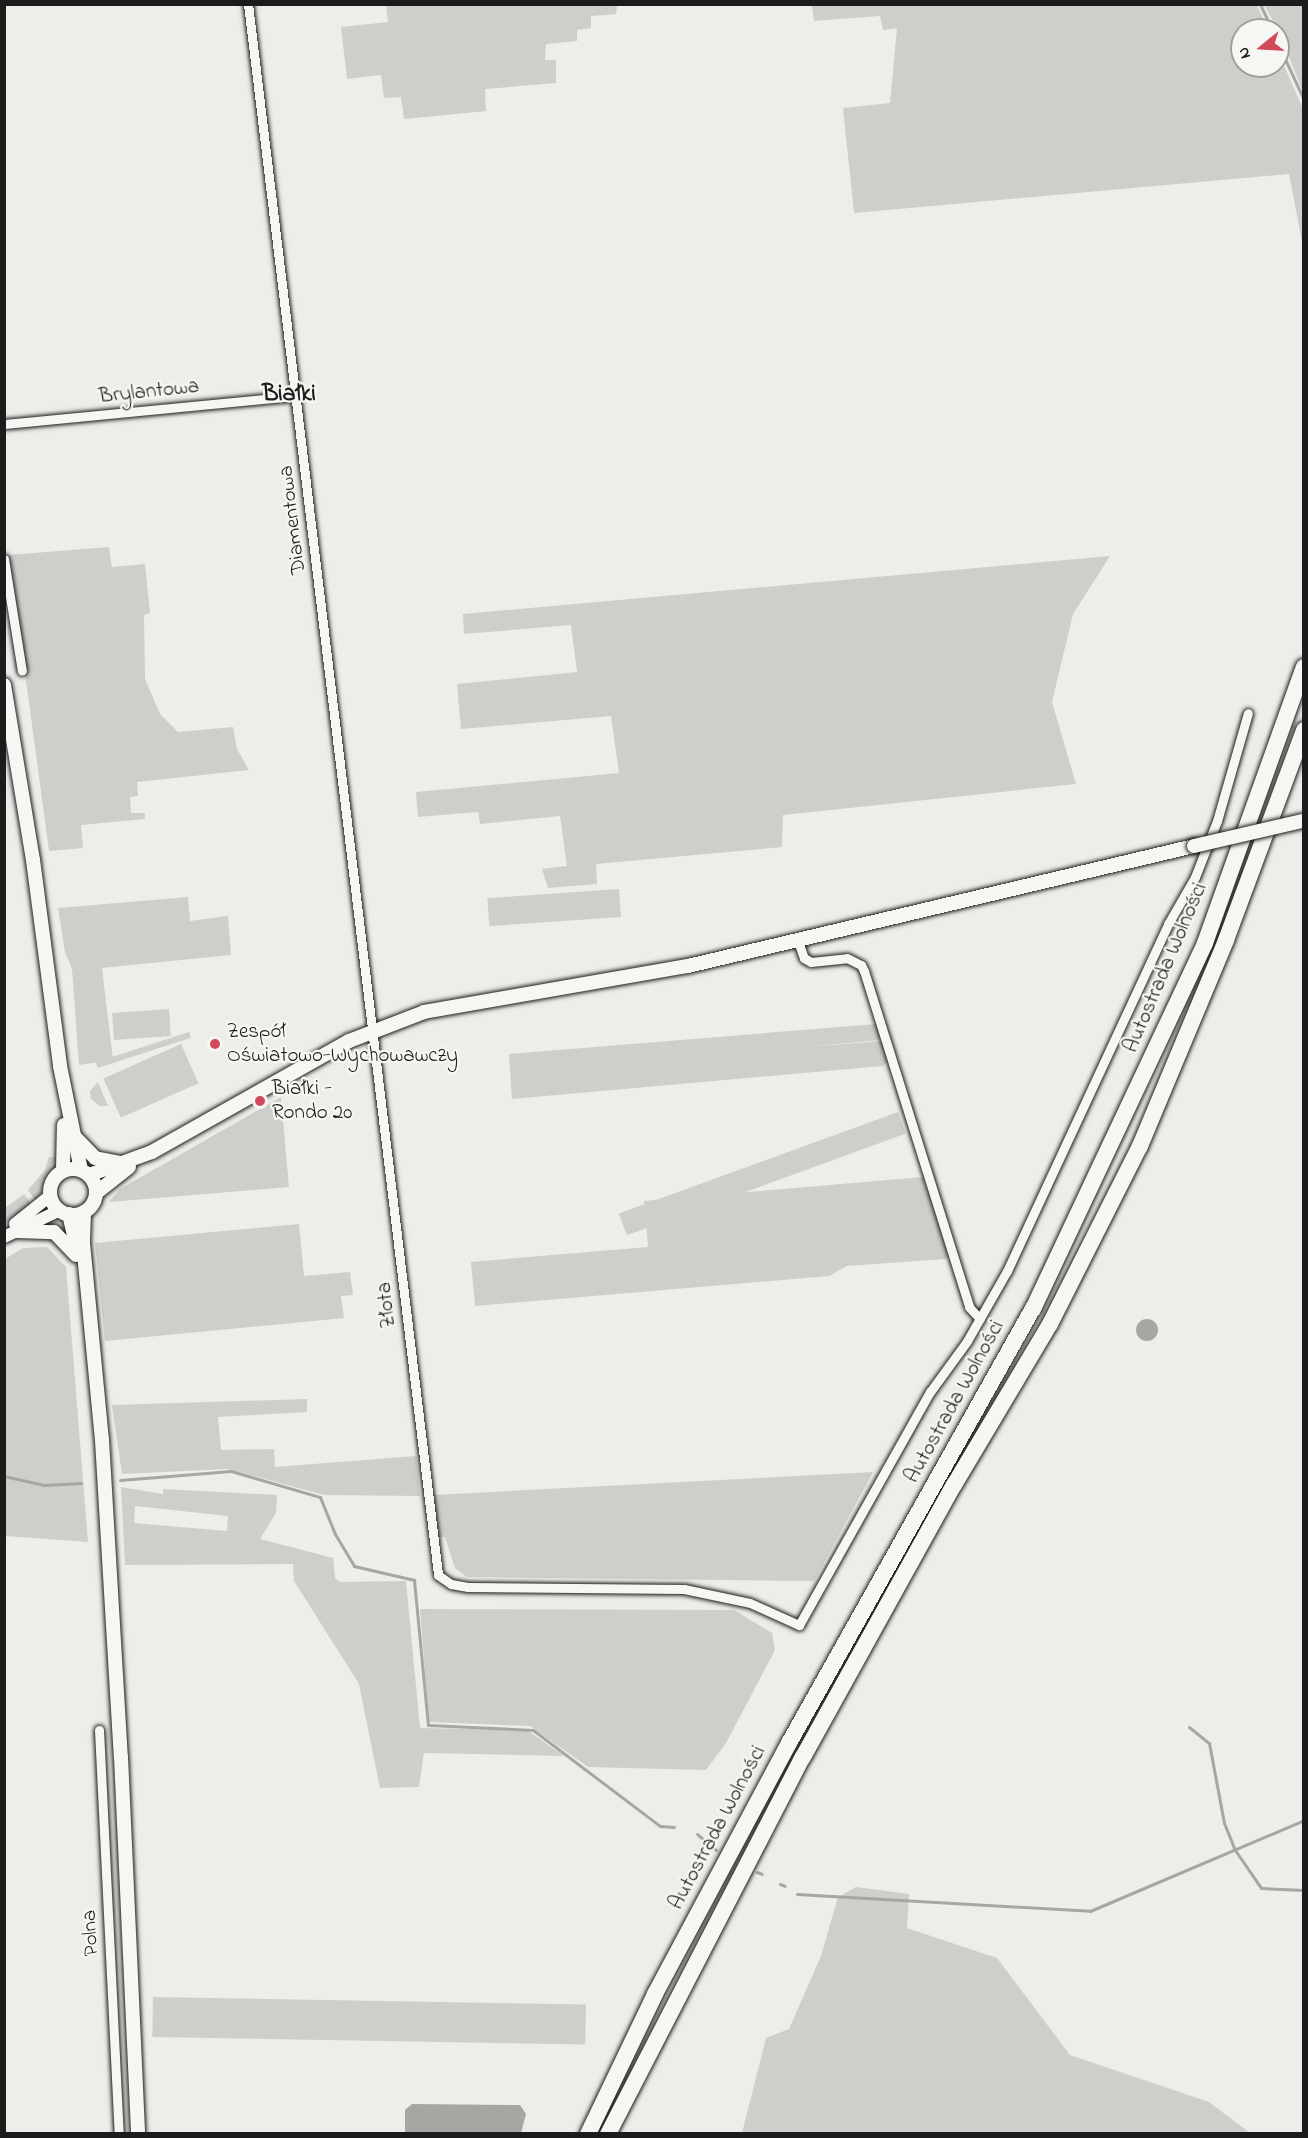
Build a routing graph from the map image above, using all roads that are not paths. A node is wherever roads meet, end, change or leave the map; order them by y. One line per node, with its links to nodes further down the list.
1 (248, 4): 2 (street, Diamentowa)
2 (297, 396): 3 (street, Brylantowa); 12 (street, Diamentowa)
3 (4, 424)
4 (4, 559): 6 (street)
5 (1304, 667): 30 (highway, Autostrada Wolności)
6 (21, 671)
7 (4, 685): 13 (main road)
8 (1248, 713): 25 (street)
9 (1304, 730): 31 (highway, Autostrada Wolności)
10 (1303, 821): 11 (main road, bridge)
11 (798, 941): 12 (main road); 25 (street)
12 (372, 1031): 15 (main road); 25 (street, Złota)
13 (60, 1066): 14 (main road); 17 (main road)
14 (73, 1134): 16 (main road); 18 (main road)
15 (152, 1152): 16 (main road); 19 (main road)
16 (123, 1164): 18 (main road)
17 (63, 1171): 18 (main road); 20 (main road)
18 (85, 1173): 19 (main road)
19 (96, 1193): 22 (main road)
20 (51, 1195): 21 (main road); 23 (main road)
21 (64, 1212): 22 (main road); 23 (main road); 24 (main road)
22 (84, 1212): 26 (main road)
23 (9, 1234): 24 (main road)
24 (78, 1257): 26 (main road)
25 (980, 1319)
26 (102, 1474): 29 (main road)
27 (99, 1730): 28 (street, Polna)
28 (119, 2133)
29 (138, 2133)
30 (588, 2133)
31 (609, 2133)

